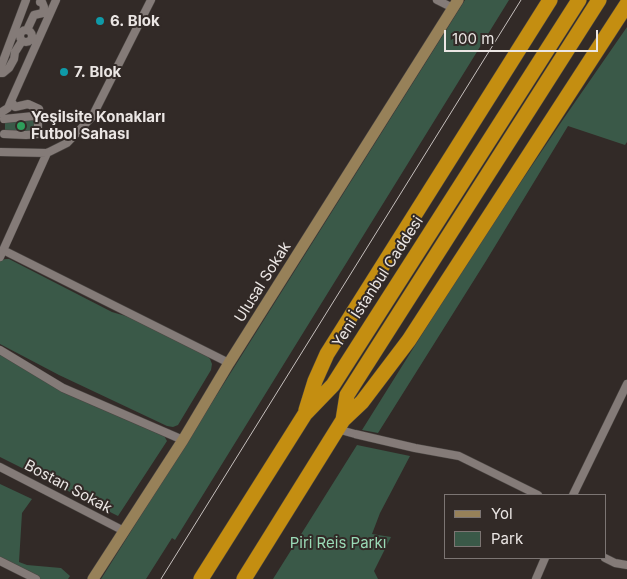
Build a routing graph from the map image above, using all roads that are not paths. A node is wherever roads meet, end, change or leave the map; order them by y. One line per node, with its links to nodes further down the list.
1 (26, 0): 11 (street)
2 (56, 0): 11 (street)
3 (151, 0): 20 (street)
4 (437, 0): 9 (street)
5 (550, 0): 26 (highway)
6 (579, 0): 26 (highway, Yeni İstanbul Caddesi)
7 (599, 0): 27 (highway)
8 (41, 1): 11 (street)
9 (456, 4): 23 (street, Ulusal Sokak)
10 (626, 7): 27 (highway)
11 (25, 37): 12 (street); 13 (street); 14 (street)
12 (14, 59): 14 (street); 15 (street)
13 (0, 69)
14 (25, 69): 16 (street)
15 (0, 73)
16 (11, 101): 17 (street); 18 (street)
17 (1, 115): 18 (street); 18 (street)
18 (34, 116)
19 (0, 152): 20 (street)
20 (47, 153): 21 (street)
21 (2, 254): 23 (street)
22 (0, 350): 28 (street)
23 (230, 363): 28 (street, Ulusal Sokak)
24 (627, 384): 25 (street)
25 (625, 395): 31 (street)
26 (305, 414): 39 (highway, Yeni İstanbul Caddesi)
27 (340, 425): 30 (street); 40 (highway)
28 (182, 440): 32 (street, Ulusal Sokak)
29 (0, 467): 32 (street, Bostan Sokak)
30 (536, 494)
31 (574, 494)
32 (124, 531): 38 (street, Ulusal Sokak)
33 (545, 559): 41 (street)
34 (607, 559): 36 (street)
35 (0, 561): 37 (street)
36 (627, 565)
37 (36, 579)
38 (93, 579)
39 (201, 579)
40 (244, 579)
41 (536, 579)

